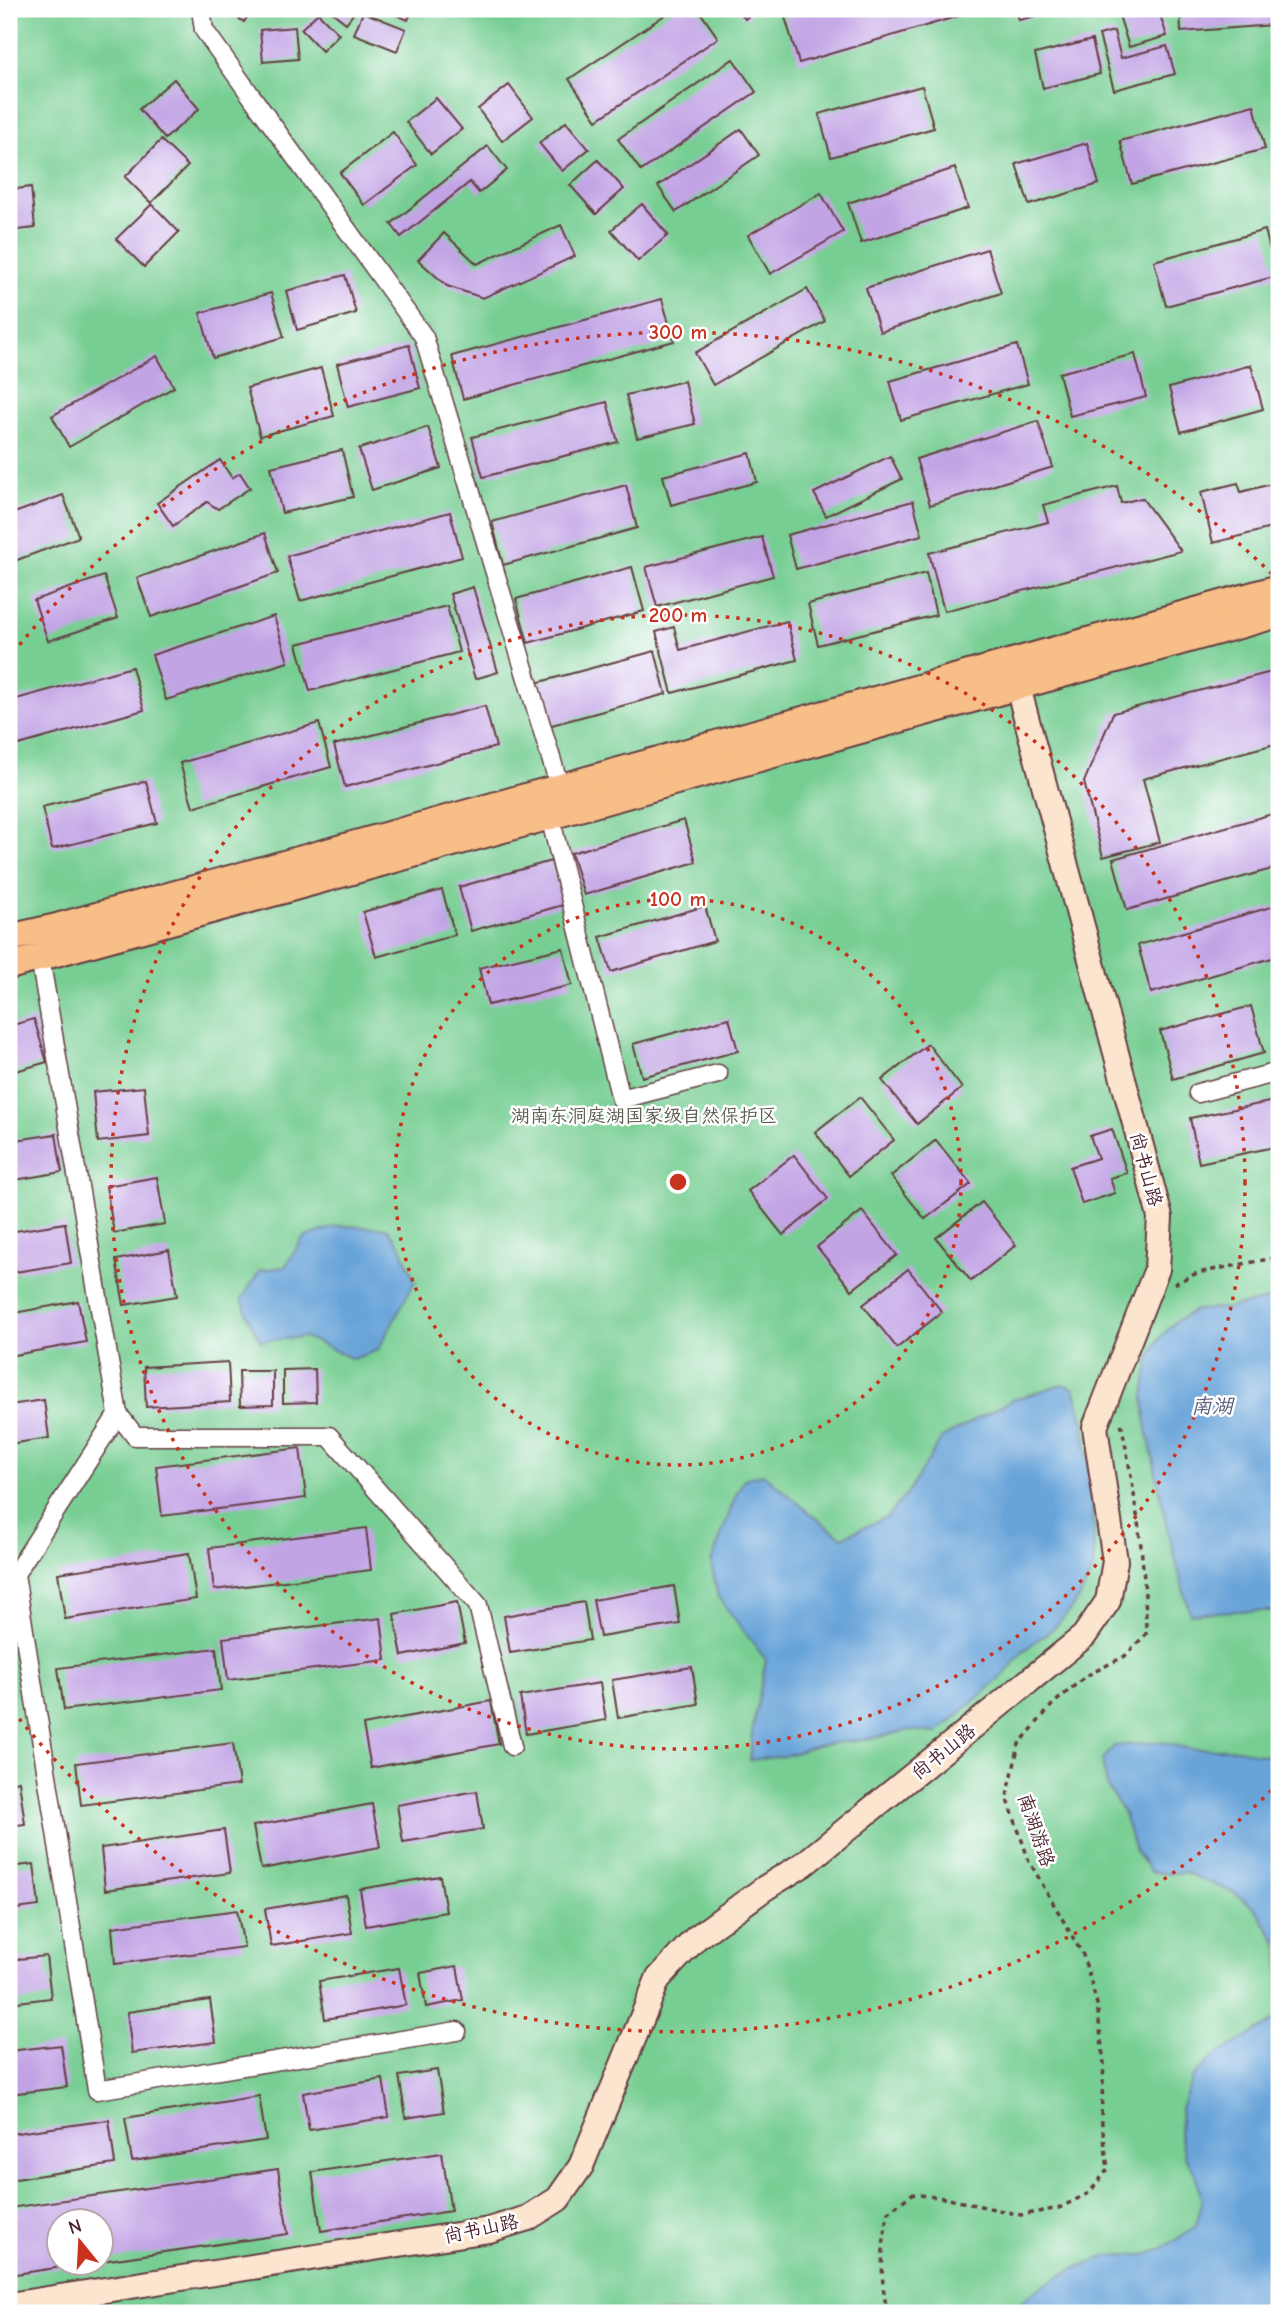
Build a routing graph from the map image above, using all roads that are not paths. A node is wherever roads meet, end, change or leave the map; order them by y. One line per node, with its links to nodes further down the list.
1 (201, 9): 5 (street)
2 (1279, 588): 5 (main road)
3 (1279, 614): 4 (main road)
4 (1018, 687): 6 (main road); 16 (street, 尚书山路)
5 (560, 788): 7 (main road)
6 (550, 817): 8 (main road); 11 (street)
7 (9, 938)
8 (40, 958): 9 (main road); 13 (street)
9 (9, 965)
10 (1279, 1072): 12 (street)
11 (719, 1074)
12 (1198, 1094)
13 (118, 1413): 14 (street); 15 (street)
14 (512, 1746)
15 (457, 2031)
16 (9, 2305)

